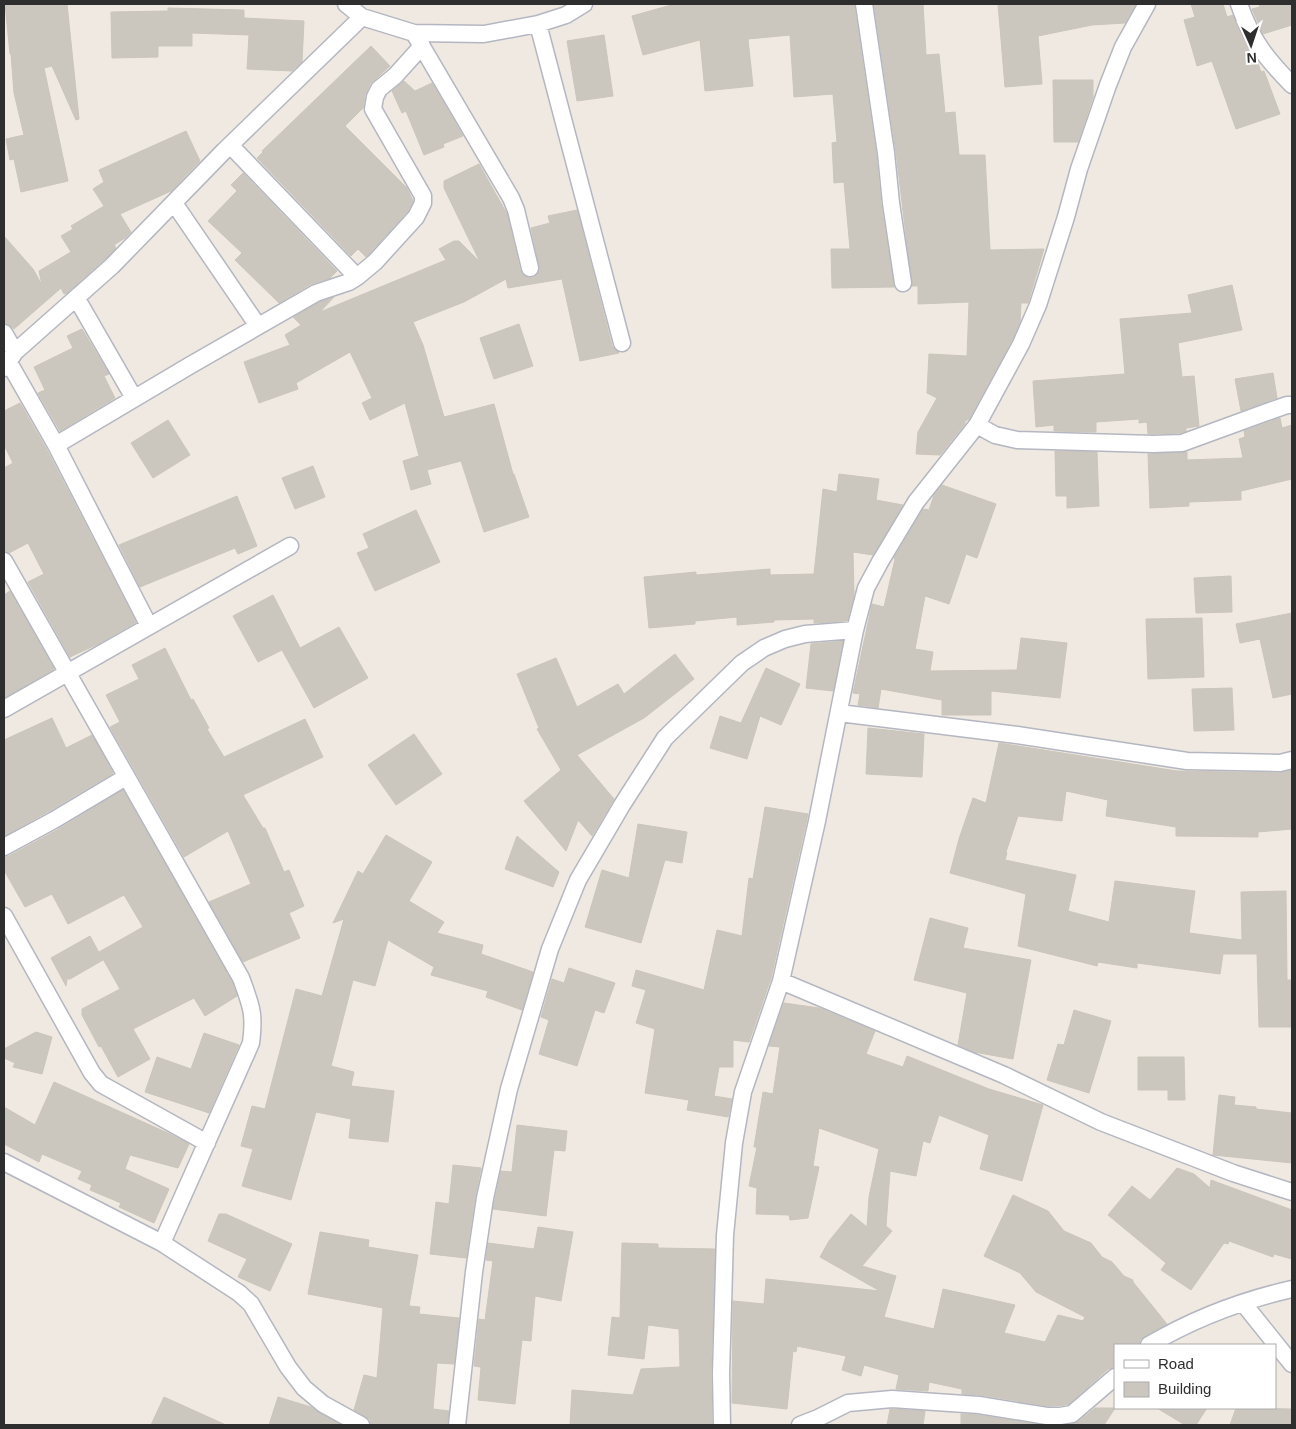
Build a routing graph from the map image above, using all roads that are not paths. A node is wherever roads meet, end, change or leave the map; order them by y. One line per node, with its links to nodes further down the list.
1 (346, 4): 6 (street); 8 (street)
2 (584, 4): 7 (street)
3 (864, 4): 15 (street)
4 (1147, 4): 23 (street)
5 (1239, 4): 10 (street)
6 (362, 17): 8 (street); 9 (street)
7 (538, 24): 9 (street); 19 (street)
8 (343, 35): 11 (street)
9 (418, 40): 13 (street); 14 (street)
10 (1292, 85)
11 (230, 146): 12 (street); 14 (street)
12 (174, 203): 16 (street); 17 (street)
13 (530, 268)
14 (357, 277): 17 (street)
15 (903, 283)
16 (77, 299): 20 (street); 21 (street)
17 (258, 326): 21 (street)
18 (4, 333): 20 (street)
19 (622, 343)
20 (8, 361): 24 (street)
21 (134, 398): 24 (street)
22 (1292, 405): 23 (street)
23 (977, 425): 28 (street)
24 (56, 445): 27 (street)
25 (290, 546): 27 (street)
26 (4, 561): 29 (street)
27 (149, 626): 29 (street)
28 (856, 630): 31 (street); 50 (street)
29 (69, 674): 30 (street); 33 (street)
30 (4, 709)
31 (838, 713): 32 (street); 36 (street)
32 (1292, 760)
33 (126, 777): 34 (street); 37 (street)
34 (4, 847)
35 (4, 916): 37 (street)
36 (782, 981): 39 (street); 51 (street)
37 (207, 1143): 40 (street)
38 (4, 1162): 40 (street)
39 (1292, 1192)
40 (162, 1243): 49 (street)
41 (1292, 1289): 42 (street)
42 (1243, 1303): 43 (street); 44 (street)
43 (1151, 1344)
44 (1276, 1344)
45 (1276, 1344): 46 (street)
46 (1292, 1364)
47 (1114, 1378): 48 (street)
48 (1005, 1418): 52 (street)
49 (362, 1425)
50 (457, 1425)
51 (722, 1425)
52 (800, 1425)

